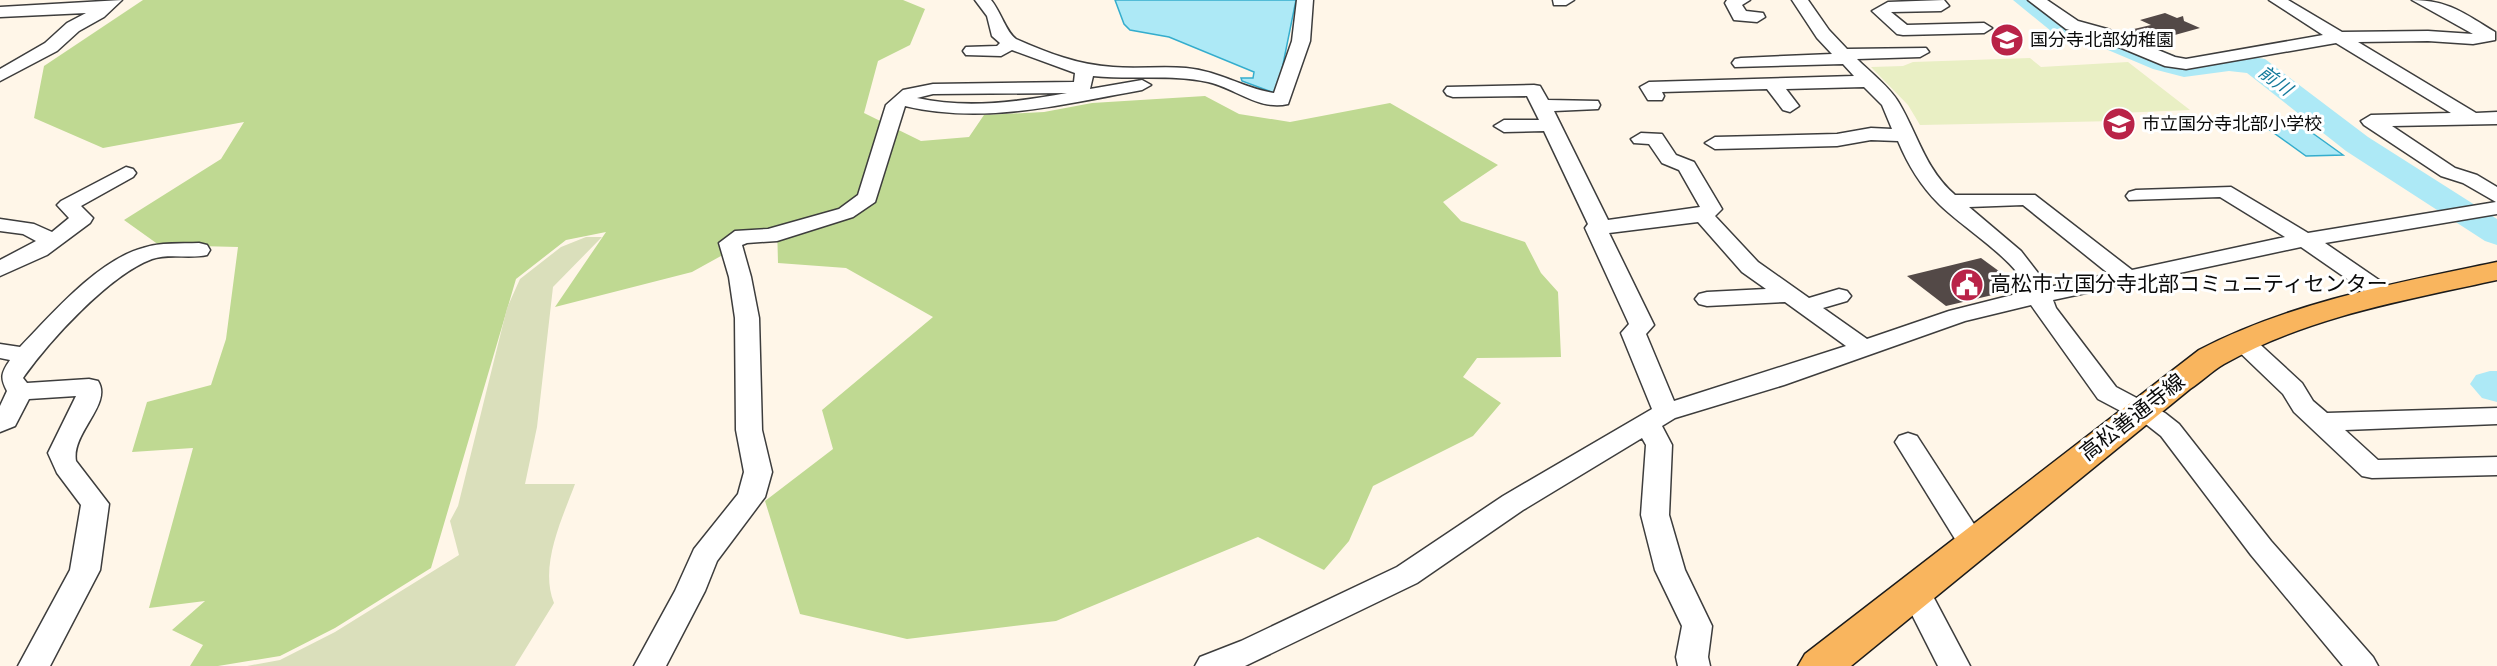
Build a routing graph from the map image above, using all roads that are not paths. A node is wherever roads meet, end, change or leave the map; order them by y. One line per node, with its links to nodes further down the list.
1 (983, 0): 15 (street)
2 (1305, 0): 23 (street)
3 (1742, 0): 11 (street)
4 (1799, 0): 18 (street)
5 (1935, 0): 12 (street)
6 (2036, 0): 13 (street)
7 (2277, 0): 13 (street)
8 (2420, 0): 14 (street)
9 (109, 4): 10 (street); 21 (street)
10 (0, 12)
11 (1757, 17)
12 (1984, 28)
13 (2339, 37): 14 (street); 33 (street)
14 (2493, 37)
15 (1010, 43): 16 (street); 20 (street)
16 (972, 51)
17 (1920, 52): 18 (street)
18 (1843, 57): 19 (street); 22 (street)
19 (1741, 63)
20 (1085, 70): 23 (street); 28 (street)
21 (0, 76)
22 (1868, 81): 24 (street); 37 (street)
23 (1226, 82): 28 (street)
24 (1772, 84): 25 (street); 31 (street)
25 (1695, 86): 27 (street); 29 (street)
26 (1452, 92): 32 (street)
27 (1655, 96)
28 (902, 100): 75 (street)
29 (1707, 103)
30 (1591, 105): 32 (street)
31 (1790, 106)
32 (1547, 115): 35 (street); 47 (street)
33 (2473, 118): 34 (street); 36 (street); 42 (street)
34 (2497, 118)
35 (1504, 126)
36 (2497, 135)
37 (1905, 136): 39 (street); 43 (street)
38 (1656, 138): 45 (street)
39 (1715, 143)
40 (126, 173): 49 (street)
41 (2136, 196): 48 (street)
42 (2497, 196)
43 (1947, 201): 53 (street); 55 (street)
44 (2497, 208): 48 (street)
45 (1703, 214): 47 (street); 58 (street)
46 (0, 225): 49 (street)
47 (1596, 228): 65 (street)
48 (2303, 240): 53 (street); 56 (street)
49 (49, 241): 51 (street)
50 (199, 250): 61 (street)
51 (0, 269)
52 (2497, 271): 56 (main road, 高松善通寺線)
53 (2127, 277): 55 (street)
54 (1839, 296): 58 (street)
55 (2041, 296): 60 (street); 63 (street)
56 (2387, 296): 59 (main road, 高松善通寺線)
57 (1707, 299): 58 (street)
58 (1798, 301): 60 (street)
59 (2243, 342): 63 (main road, 高松善通寺線); 66 (street)
60 (1866, 349): 65 (street)
61 (13, 354): 62 (street)
62 (20, 391): 67 (street); 74 (street)
63 (2140, 411): 70 (main road, 高松善通寺線); 79 (street)
64 (2497, 416): 66 (street)
65 (1657, 417): 72 (street); 77 (street)
66 (2320, 422): 69 (street)
67 (0, 423)
68 (1908, 442): 70 (street)
69 (2497, 466)
70 (1973, 545): 71 (main road, 高松善通寺線)
71 (1915, 591): 73 (main road, 高松善通寺線); 78 (street)
72 (1258, 658): 76 (street)
73 (1830, 662)
74 (34, 666)
75 (650, 666)
76 (1211, 666)
77 (1694, 666)
78 (1954, 666)
79 (2362, 666)

